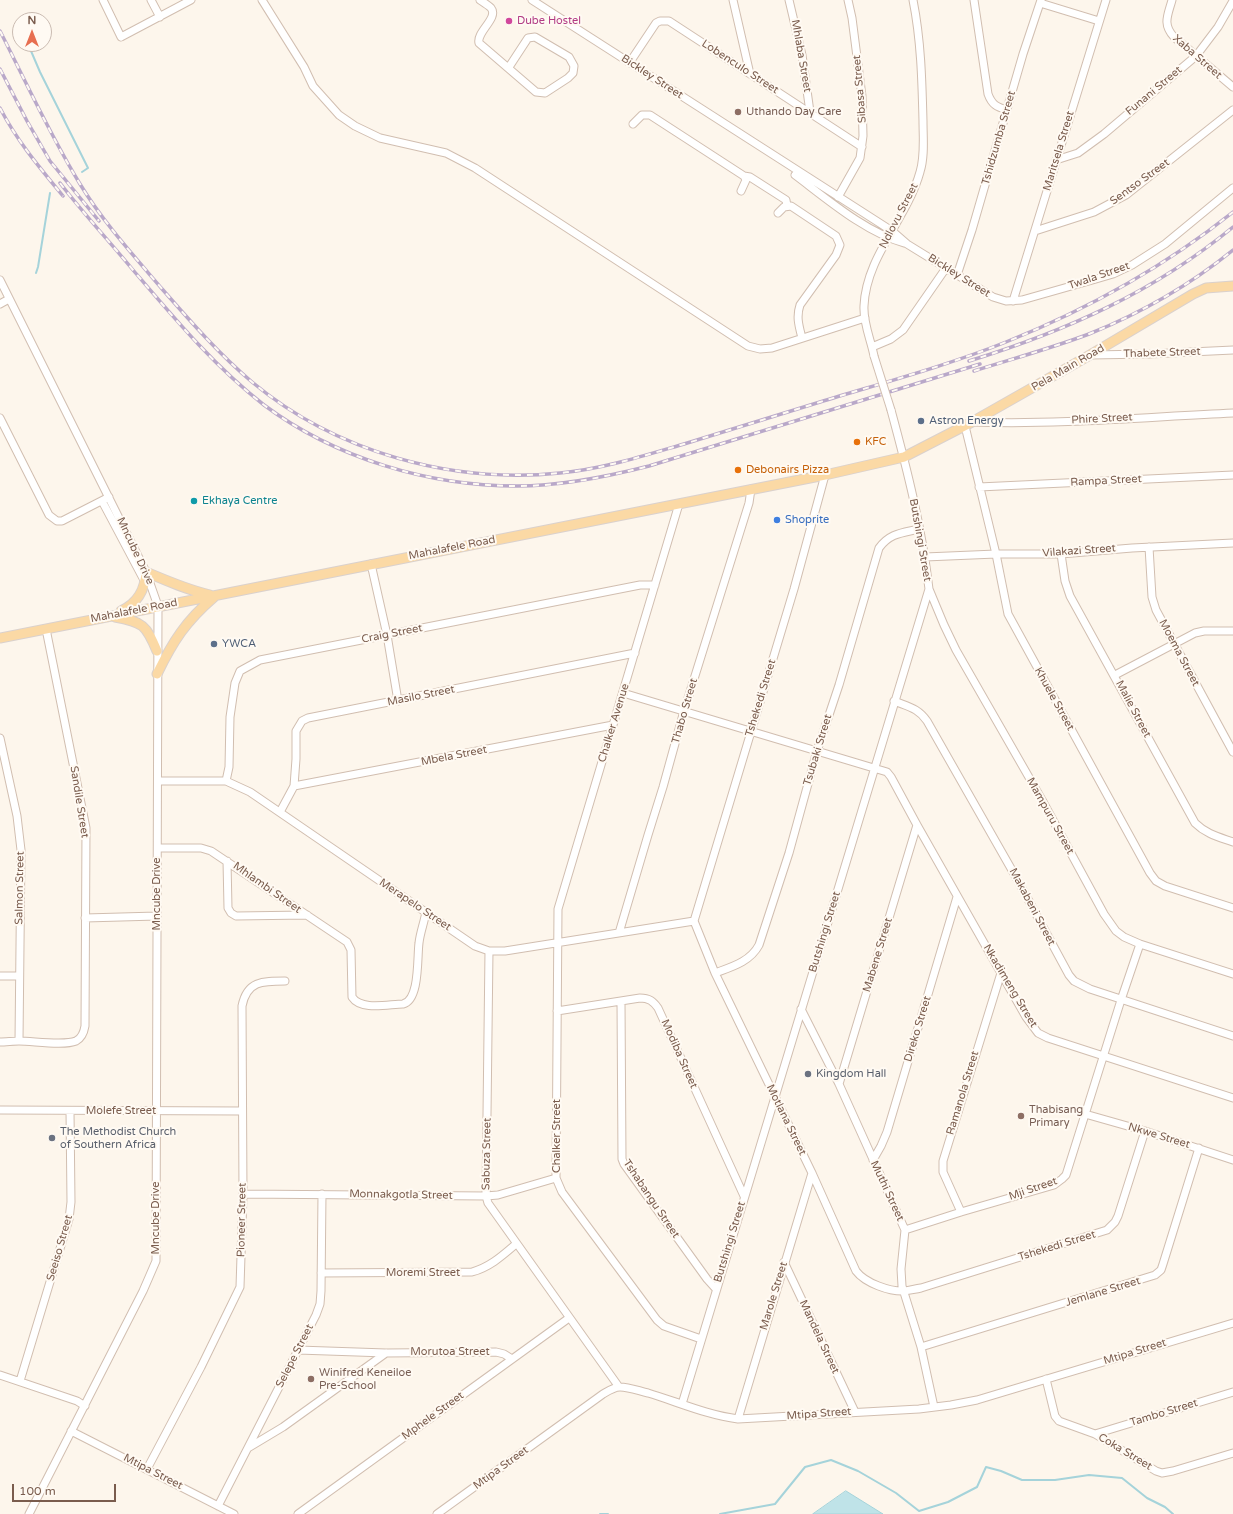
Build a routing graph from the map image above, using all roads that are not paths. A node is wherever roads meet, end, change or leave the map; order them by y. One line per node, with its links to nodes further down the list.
1 (103, 0): 16 (street)
2 (151, 0): 16 (street)
3 (191, 0): 16 (street)
4 (262, 0): 48 (street)
5 (480, 0): 20 (street)
6 (532, 0): 19 (street, Bickley Street)
7 (733, 0): 21 (street)
8 (789, 0): 25 (street, Mhlaba Street)
9 (848, 0): 27 (street, Sibasa Street)
10 (913, 0): 36 (street, Ndlovu Street)
11 (974, 0): 23 (street)
12 (1106, 0): 17 (street, Maritsela Street)
13 (1172, 0): 18 (street, Xaba Street)
14 (1233, 1): 18 (street, Funani Street)
15 (1040, 2): 17 (street); 23 (street, Tshidzumba Street)
16 (160, 17)
17 (1099, 21): 29 (street, Maritsela Street)
18 (1196, 56): 22 (street, Xaba Street); 29 (street, Funani Street)
19 (630, 62): 21 (street, Lobenculo Street); 28 (street, Bickley Street)
20 (509, 67): 20 (street)
21 (750, 74): 25 (street, Lobenculo Street)
22 (1233, 87)
23 (1007, 110): 41 (street, Tshidzumba Street)
24 (1233, 110): 37 (street, Sentso Street)
25 (810, 112): 27 (street, Lobenculo Street)
26 (633, 124): 30 (street)
27 (862, 147): 33 (street, Sibasa Street)
28 (772, 155): 33 (street, Bickley Street); 38 (street, Bickley Street)
29 (1056, 160): 37 (street, Maritsela Street)
30 (744, 176): 32 (street); 34 (street)
31 (1233, 188): 45 (street, Twala Street)
32 (741, 192)
33 (838, 197): 36 (street, Bickley Street)
34 (787, 206): 35 (street); 48 (street)
35 (778, 213)
36 (892, 231): 38 (street, Ndlovu Street); 39 (street, Bickley Street)
37 (1035, 231): 45 (street, Maritsela Street)
38 (888, 238): 39 (street, Bickley Street); 47 (street, Ndlovu Street)
39 (908, 244): 40 (street, Bickley Street)
40 (946, 268): 41 (street, Bickley Street); 49 (street)
41 (957, 275): 45 (street, Bickley Street)
42 (0, 280): 44 (street, Mncube Drive)
43 (1233, 286): 51 (main road, Pela Main Road)
44 (9, 299): 46 (street); 61 (street, Mncube Drive)
45 (1013, 301)
46 (0, 304)
47 (864, 318): 48 (street); 49 (street, Ndlovu Street)
48 (802, 338)
49 (872, 347): 52 (street, Ndlovu Street, bridge)
50 (1233, 350): 51 (street, Thabete Street)
51 (1090, 355): 55 (main road, Pela Main Road)
52 (891, 410): 56 (street, Butshingi Street)
53 (1233, 412): 55 (street, Phire Street)
54 (0, 418): 62 (street)
55 (968, 424): 56 (main road, Pela Main Road); 59 (street, Khuele Street)
56 (904, 457): 57 (main road, Mahalafele Road); 64 (street, Butshingi Street)
57 (825, 475): 60 (main road, Mahalafele Road); 92 (street, Tshekedi Street)
58 (1233, 475): 59 (street, Rampa Street)
59 (979, 487): 67 (street, Khuele Street)
60 (751, 489): 63 (main road, Mahalafele Road); 90 (street, Thabo Street)
61 (109, 497): 62 (street); 71 (street, Mncube Drive)
62 (102, 501): 72 (street)
63 (679, 504): 70 (main road, Mahalafele Road); 73 (street, Chalker Avenue)
64 (919, 530): 69 (street, Butshingi Street); 94 (street, Tsubaki Street)
65 (1233, 543): 66 (street, Vilakazi Street)
66 (1149, 547): 68 (street, Vilakazi Street); 82 (street, Moema Street)
67 (996, 554): 68 (street, Vilakazi Street); 69 (street, Vilakazi Street); 106 (street, Khuele Street)
68 (1061, 554): 86 (street, Malie Street)
69 (925, 557): 74 (street, Butshingi Street)
70 (371, 564): 75 (main road, Mahalafele Road); 80 (street)
71 (146, 572): 72 (main road); 75 (main road); 76 (street, Mncube Drive)
72 (145, 583): 77 (main road)
73 (655, 584): 80 (street, Craig Street); 84 (street, Chalker Avenue)
74 (929, 589): 89 (street, Butshingi Street); 114 (street, Mampuru Street)
75 (215, 596): 76 (main road, Mahalafele Road); 85 (main road)
76 (158, 606): 77 (main road, Mahalafele Road); 83 (street, Mncube Drive)
77 (109, 616): 78 (main road, Mahalafele Road); 83 (main road)
78 (46, 629): 81 (main road, Mahalafele Road); 110 (street, Sandile Street)
79 (1233, 631): 82 (street)
80 (387, 635): 88 (street); 98 (street, Craig Street)
81 (0, 638)
82 (1175, 644): 86 (street); 95 (street, Moema Street)
83 (157, 651): 85 (street, Mncube Drive)
84 (635, 653): 87 (street, Chalker Avenue); 88 (street, Masilo Street)
85 (157, 674): 97 (street, Mncube Drive)
86 (1115, 675): 102 (street, Malie Street)
87 (623, 693): 90 (street, Nkadimeng Street); 91 (street, Chalker Avenue)
88 (398, 701): 99 (street, Masilo Street)
89 (894, 701): 96 (street, Butshingi Street); 122 (street, Makabeni Street)
90 (684, 711): 92 (street, Nkadimeng Street); 112 (street, Thabo Street)
91 (613, 725): 99 (street, Mbela Street); 113 (street, Chalker Avenue)
92 (751, 731): 94 (street, Nkadimeng Street); 111 (street, Tshekedi Street)
93 (0, 738): 120 (street, Salmon Street)
94 (817, 751): 96 (street, Nkadimeng Street); 116 (street, Tsubaki Street)
95 (1233, 752)
96 (875, 768): 101 (street, Nkadimeng Street); 124 (street, Butshingi Street)
97 (158, 781): 98 (street, Merapelo Street); 103 (street, Mncube Drive)
98 (226, 781): 100 (street, Merapelo Street)
99 (294, 786): 100 (street, Masilo Street)
100 (280, 812): 107 (street, Merapelo Street)
101 (917, 825): 105 (street, Nkadimeng Street); 130 (street, Mabene Street)
102 (1233, 842)
103 (158, 848): 104 (street, Mhlambi Street); 108 (street, Mncube Drive)
104 (227, 860): 109 (street, Mhlambi Street); 109 (street, Mhlambi Street)
105 (958, 897): 117 (street, Nkadimeng Street); 140 (street, Direko Street)
106 (1233, 908)
107 (426, 912): 109 (street, Mhlambi Street); 115 (street, Merapelo Street)
108 (157, 916): 110 (street); 136 (street, Mncube Drive)
109 (307, 916)
110 (86, 918): 127 (street, Sandile Street)
111 (694, 921): 112 (street, Merapelo Street); 116 (street, Motlana Street)
112 (620, 933): 113 (street, Merapelo Street)
113 (557, 943): 115 (street, Merapelo Street); 125 (street, Chalker Street)
114 (1140, 944): 118 (street, Mampuru Street); 122 (street, Mji Street)
115 (489, 951): 146 (street, Sabuza Street)
116 (715, 972): 131 (street, Motlana Street)
117 (1001, 973): 129 (street, Nkadimeng Street); 148 (street, Ramanola Street)
118 (1233, 974)
119 (0, 976): 120 (street)
120 (19, 976): 127 (street, Salmon Street)
121 (285, 981): 135 (street, Pioneer Street)
122 (1121, 1000): 126 (street, Makabeni Street); 129 (street, Mji Street)
123 (621, 1001): 125 (street, Modiba Street); 147 (street, Modiba Street); 153 (street, Tshabangu Street)
124 (802, 1009): 130 (street, Muthi Street); 131 (street, Butshingi Street)
125 (558, 1011): 143 (street, Chalker Street)
126 (1233, 1036)
127 (19, 1041): 128 (street)
128 (0, 1042)
129 (1104, 1056): 132 (street, Nkadimeng Street); 137 (street, Mji Street)
130 (839, 1084): 140 (street, Muthi Street)
131 (775, 1098): 142 (street, Motlana Street); 147 (street, Butshingi Street)
132 (1233, 1098)
133 (0, 1110): 134 (street, Molefe Street)
134 (70, 1111): 136 (street, Molefe Street); 164 (street, Seeiso Street)
135 (242, 1111): 136 (street, Molefe Street); 144 (street, Pioneer Street)
136 (156, 1112): 168 (street, Mncube Drive)
137 (1085, 1114): 138 (street, Nkwe Street); 148 (street, Mji Street)
138 (1144, 1131): 139 (street, Nkwe Street); 154 (street, Tshekedi Street)
139 (1199, 1148): 141 (street, Nkwe Street); 158 (street, Jemlane Street)
140 (873, 1160): 149 (street, Muthi Street)
141 (1233, 1160)
142 (812, 1173): 151 (street, Marole Street); 154 (street, Motlana Street)
143 (556, 1178): 146 (street, Monnakgotla Street); 157 (street, Chalker Street)
144 (243, 1194): 145 (street, Monnakgotla Street); 176 (street, Pioneer Street)
145 (322, 1194): 146 (street, Monnakgotla Street); 152 (street, Selepe Street)
146 (486, 1196): 150 (street, Sabuza Street)
147 (744, 1196): 153 (street, Butshingi Street)
148 (961, 1212): 149 (street, Mji Street)
149 (905, 1230): 154 (street, Muthi Street)
150 (516, 1244): 152 (street, Moremi Street); 155 (street, Sabuza Street)
151 (784, 1262): 170 (street, Mandela Street); 171 (street, Marole Street)
152 (321, 1273): 159 (street, Selepe Street)
153 (716, 1289): 157 (street, Butshingi Street)
154 (904, 1291): 158 (street, Muthi Street)
155 (569, 1318): 161 (street, Mphele Street); 165 (street, Sabuza Street)
156 (1233, 1322): 163 (street, Mtipa Street)
157 (701, 1339): 167 (street, Butshingi Street)
158 (921, 1347): 169 (street, Muthi Street)
159 (298, 1350): 160 (street, Morutoa Street); 174 (street, Selepe Street)
160 (386, 1353): 161 (street, Morutoa Street); 174 (street)
161 (512, 1358): 180 (street, Mphele Street)
162 (0, 1375): 164 (street)
163 (1046, 1379): 169 (street, Mtipa Street); 173 (street, Coka Street)
164 (20, 1380): 168 (street)
165 (619, 1387): 167 (street, Mtipa Street); 181 (street, Mtipa Street)
166 (1233, 1392): 173 (street, Tambo Street)
167 (682, 1404): 171 (street, Mtipa Street)
168 (85, 1406): 172 (street, Mncube Drive)
169 (934, 1407): 170 (street, Mtipa Street)
170 (855, 1412): 171 (street, Mtipa Street)
171 (738, 1419)
172 (72, 1431): 176 (street, Mtipa Street); 178 (street, Mncube Drive)
173 (1095, 1434): 175 (street, Coka Street)
174 (248, 1448): 177 (street, Selepe Street)
175 (1233, 1453)
176 (147, 1469): 177 (street, Mtipa Street)
177 (218, 1506): 179 (street, Mtipa Street)
178 (29, 1514)
179 (234, 1514)
180 (298, 1514)
181 (437, 1514)

